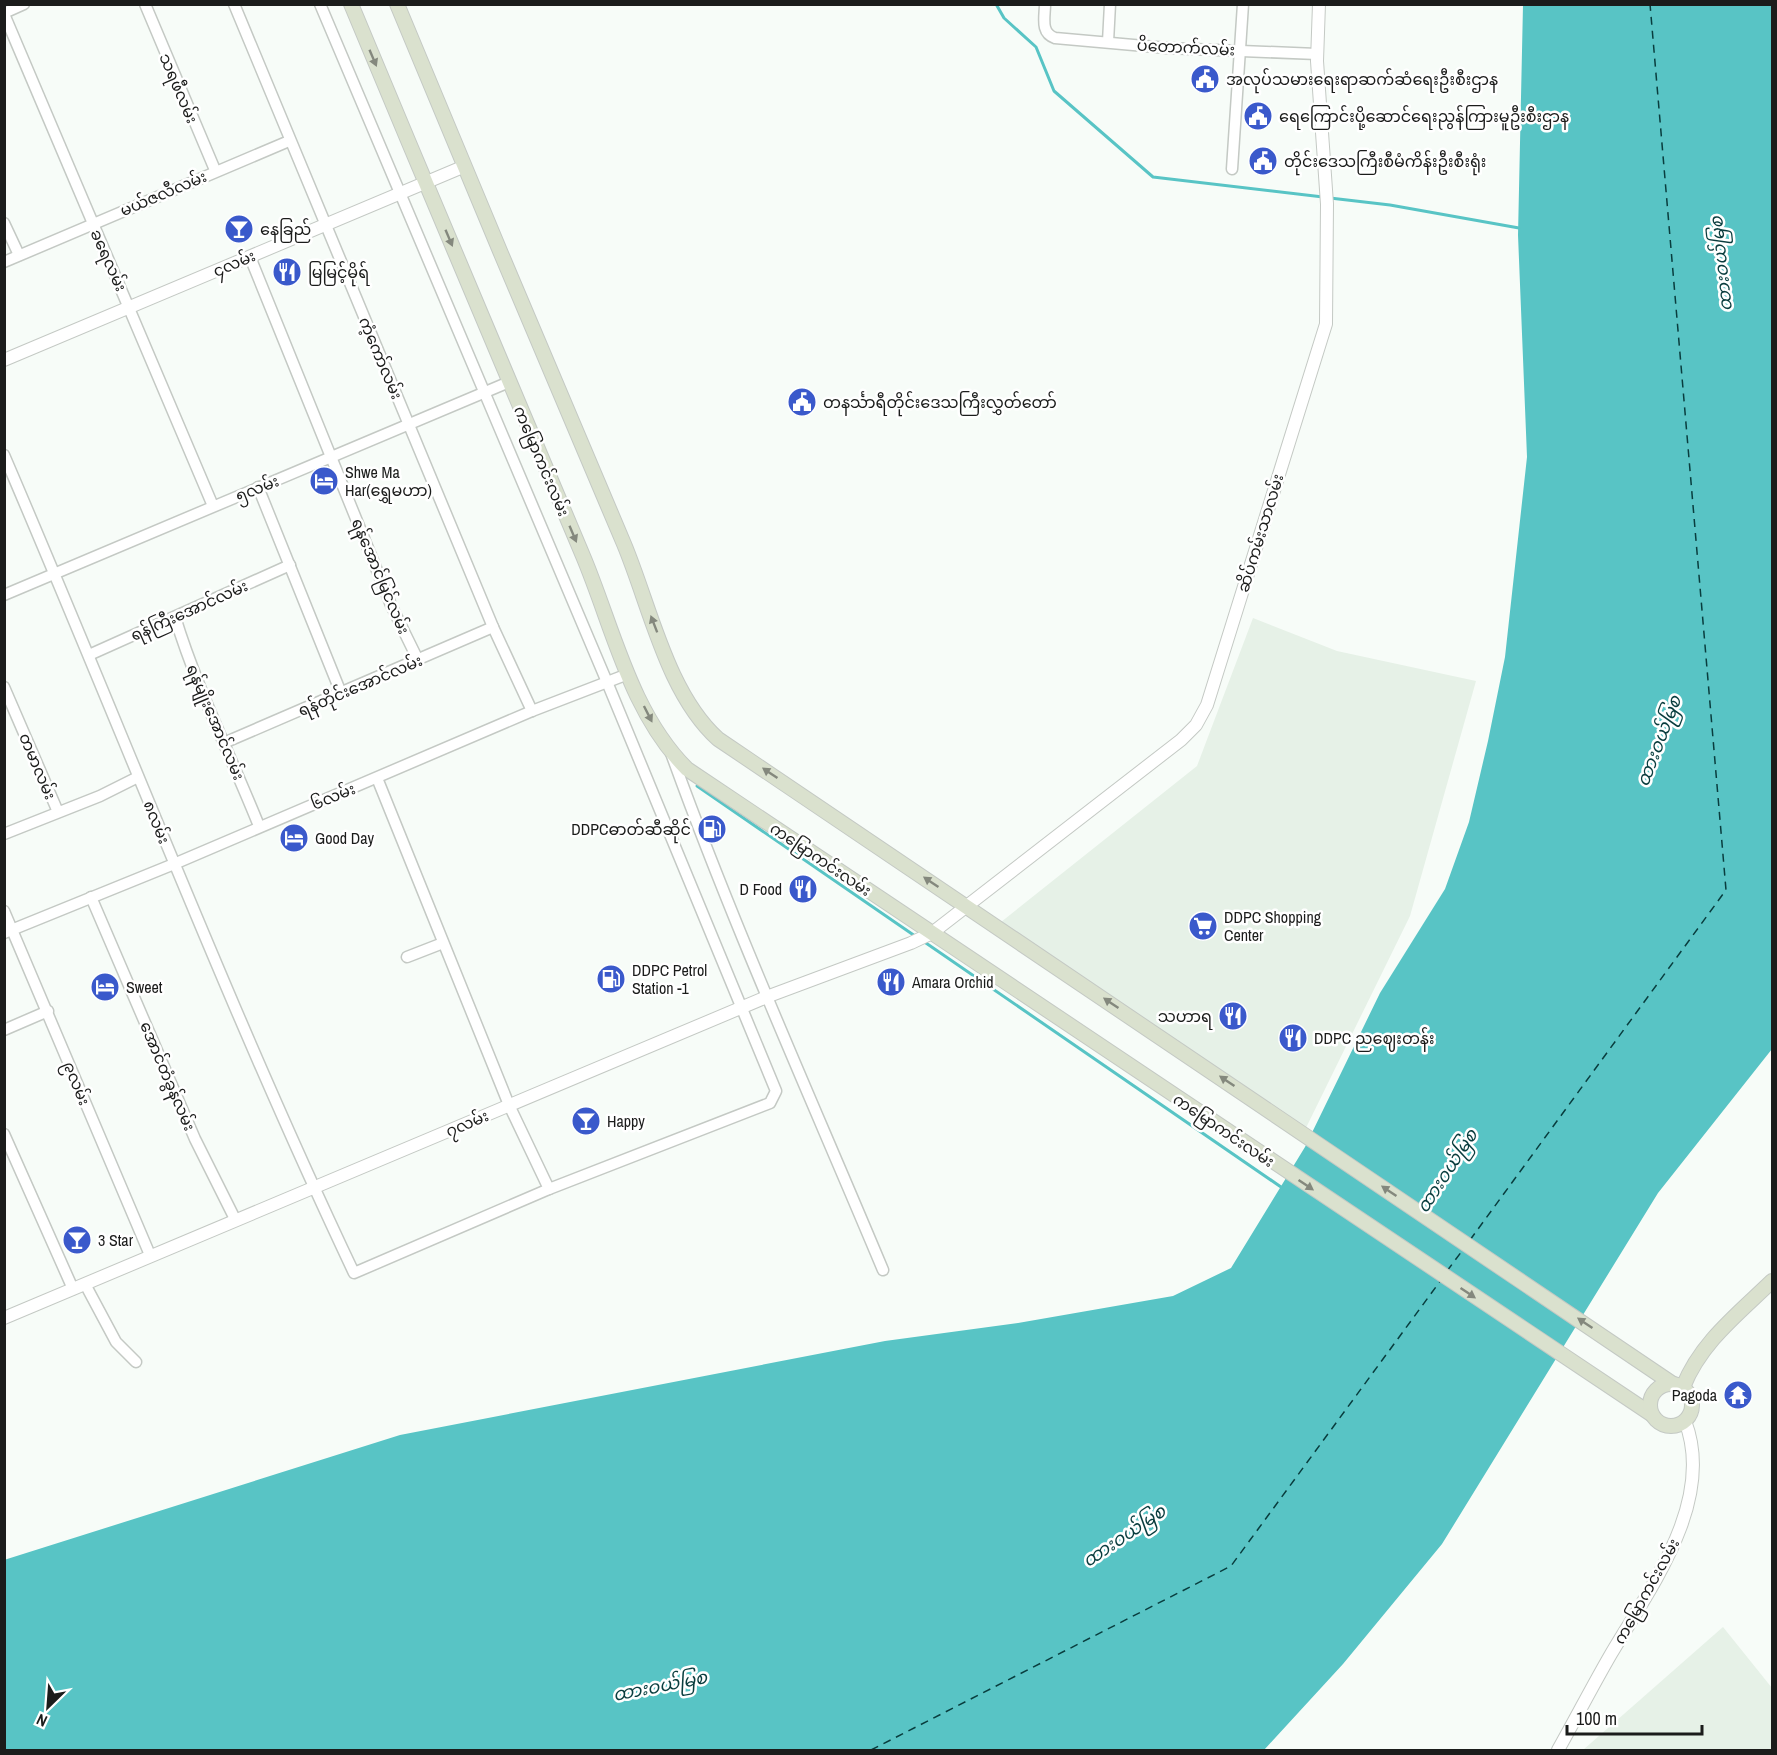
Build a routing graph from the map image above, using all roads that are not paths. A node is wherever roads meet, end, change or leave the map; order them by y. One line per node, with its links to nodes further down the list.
1 (24, 4): 11 (street)
2 (145, 4): 18 (street, သရဖီလမ်း)
3 (234, 4): 15 (street, ကံ့ကော်လမ်း)
4 (320, 4): 20 (street)
5 (351, 4): 19 (main road, ကမြောကင်းလမ်း, one-way to 19)
6 (397, 4): 16 (main road)
7 (1045, 4): 12 (street, ပိတောက်လမ်း)
8 (1110, 4): 12 (street)
9 (1243, 4): 13 (street)
10 (1318, 4): 14 (street, ဆိပ်ကမ်းသာလမ်း)
11 (4, 14): 22 (street, ခရေလမ်း)
12 (1108, 42): 13 (street, ပိတောက်လမ်း)
13 (1242, 50): 14 (street, ပိတောက်လမ်း); 17 (street)
14 (1317, 54): 57 (street, ဆိပ်ကမ်းသာလမ်း)
15 (289, 141): 18 (street, မယ်ဇလီလမ်း); 23 (street, ကံ့ကော်လမ်း)
16 (465, 166): 19 (street, ၄လမ်း); 57 (main road, one-way to 16)
17 (1232, 169)
18 (214, 170): 22 (street, မယ်ဇလီလမ်း)
19 (426, 183): 20 (street, ၄လမ်း); 29 (main road, ကမြောကင်းလမ်း, one-way to 29)
20 (398, 194): 23 (street, ၄လမ်း); 30 (street)
21 (4, 223): 24 (street)
22 (92, 223): 24 (street, မယ်ဇလီလမ်း); 27 (street, ခရေလမ်း)
23 (327, 224): 25 (street, ၄လမ်း); 31 (street, ကံ့ကော်လမ်း)
24 (19, 255): 26 (street, မယ်ဇလီလမ်း)
25 (250, 257): 27 (street, ၄လမ်း); 33 (street, ရန်အောင်မြင်လမ်း)
26 (4, 262)
27 (130, 306): 28 (street, ၄လမ်း); 35 (street, ခရေလမ်း)
28 (4, 360)
29 (509, 382): 30 (street, ၅လမ်း); 43 (main road, ကမြောကင်းလမ်း, one-way to 43)
30 (483, 393): 31 (street, ၅လမ်း); 44 (street)
31 (409, 424): 33 (street, ၅လမ်း); 40 (street, ကံ့ကော်လမ်း)
32 (4, 455): 37 (street, ၈လမ်း)
33 (332, 457): 34 (street, ၅လမ်း); 42 (street, ရန်အောင်မြင်လမ်း)
34 (258, 488): 35 (street, ၅လမ်း); 36 (street)
35 (213, 506): 37 (street, ၅လမ်း)
36 (290, 565): 39 (street, ရန်ကြီးအောင်လမ်း); 46 (street)
37 (56, 574): 38 (street, ၅လမ်း); 41 (street, ၈လမ်း)
38 (4, 595)
39 (175, 617): 41 (street, ရန်ကြီးအောင်လမ်း); 48 (street, ရန်မျိုးအောင်လမ်း)
40 (493, 627): 42 (street, ရန်တိုင်းအောင်လမ်း); 47 (street, ကံ့ကော်လမ်း)
41 (89, 655): 50 (street, ၈လမ်း)
42 (418, 660): 46 (street, ရန်တိုင်းအောင်လမ်း)
43 (628, 674): 44 (street, ၆လမ်း); 49 (main road, ကမြောကင်းလမ်း, one-way to 49)
44 (607, 682): 47 (street, ၆လမ်း); 64 (street)
45 (4, 687): 52 (street, တမာလမ်း)
46 (341, 693): 48 (street, ရန်တိုင်းအောင်လမ်း)
47 (532, 711): 51 (street, ၆လမ်း)
48 (226, 742): 53 (street, ရန်မျိုးအောင်လမ်း)
49 (670, 753): 60 (main road, ကမြောကင်းလမ်း); 63 (street)
50 (138, 777): 52 (street); 55 (street, ၈လမ်း)
51 (377, 778): 53 (street, ၆လမ်း); 61 (street)
52 (58, 812): 54 (street)
53 (259, 826): 55 (street, ၆လမ်း)
54 (4, 834)
55 (174, 864): 56 (street, ၆လမ်း); 69 (street, ၈လမ်း)
56 (91, 897): 59 (street, ၆လမ်း); 71 (street, အောင်တံခွန်လမ်း)
57 (966, 905): 60 (street, ဆိပ်ကမ်းသာလမ်း); 79 (main road, one-way to 57)
58 (4, 911): 59 (street, ၉လမ်း)
59 (9, 931): 65 (street, ၉လမ်း)
60 (932, 933): 63 (street, ၇လမ်း); 80 (main road, ကမြောကင်းလမ်း, one-way to 80)
61 (443, 943): 62 (street); 67 (street)
62 (408, 957)
63 (769, 996): 64 (street, ၇လမ်း); 73 (street)
64 (741, 1007): 67 (street, ၇လမ်း); 70 (street)
65 (48, 1011): 66 (street); 72 (street, ၉လမ်း)
66 (4, 1030)
67 (509, 1105): 69 (street, ၇လမ်း); 70 (street)
68 (4, 1134): 76 (street)
69 (313, 1187): 70 (street, ၈လမ်း); 71 (street, ၇လမ်း)
70 (549, 1189)
71 (235, 1219): 72 (street, ၇လမ်း)
72 (150, 1255): 75 (street, ၇လမ်း)
73 (883, 1270)
74 (1773, 1281): 79 (main road)
75 (85, 1284): 76 (street, ၇လမ်း); 78 (street)
76 (73, 1289): 77 (street, ၇လမ်း)
77 (4, 1318)
78 (136, 1362)
79 (1678, 1385): 80 (main road); 81 (main road)
80 (1651, 1414): 81 (main road)
81 (1685, 1421): 82 (street, ကမြောကင်းလမ်း)
82 (1558, 1750)

